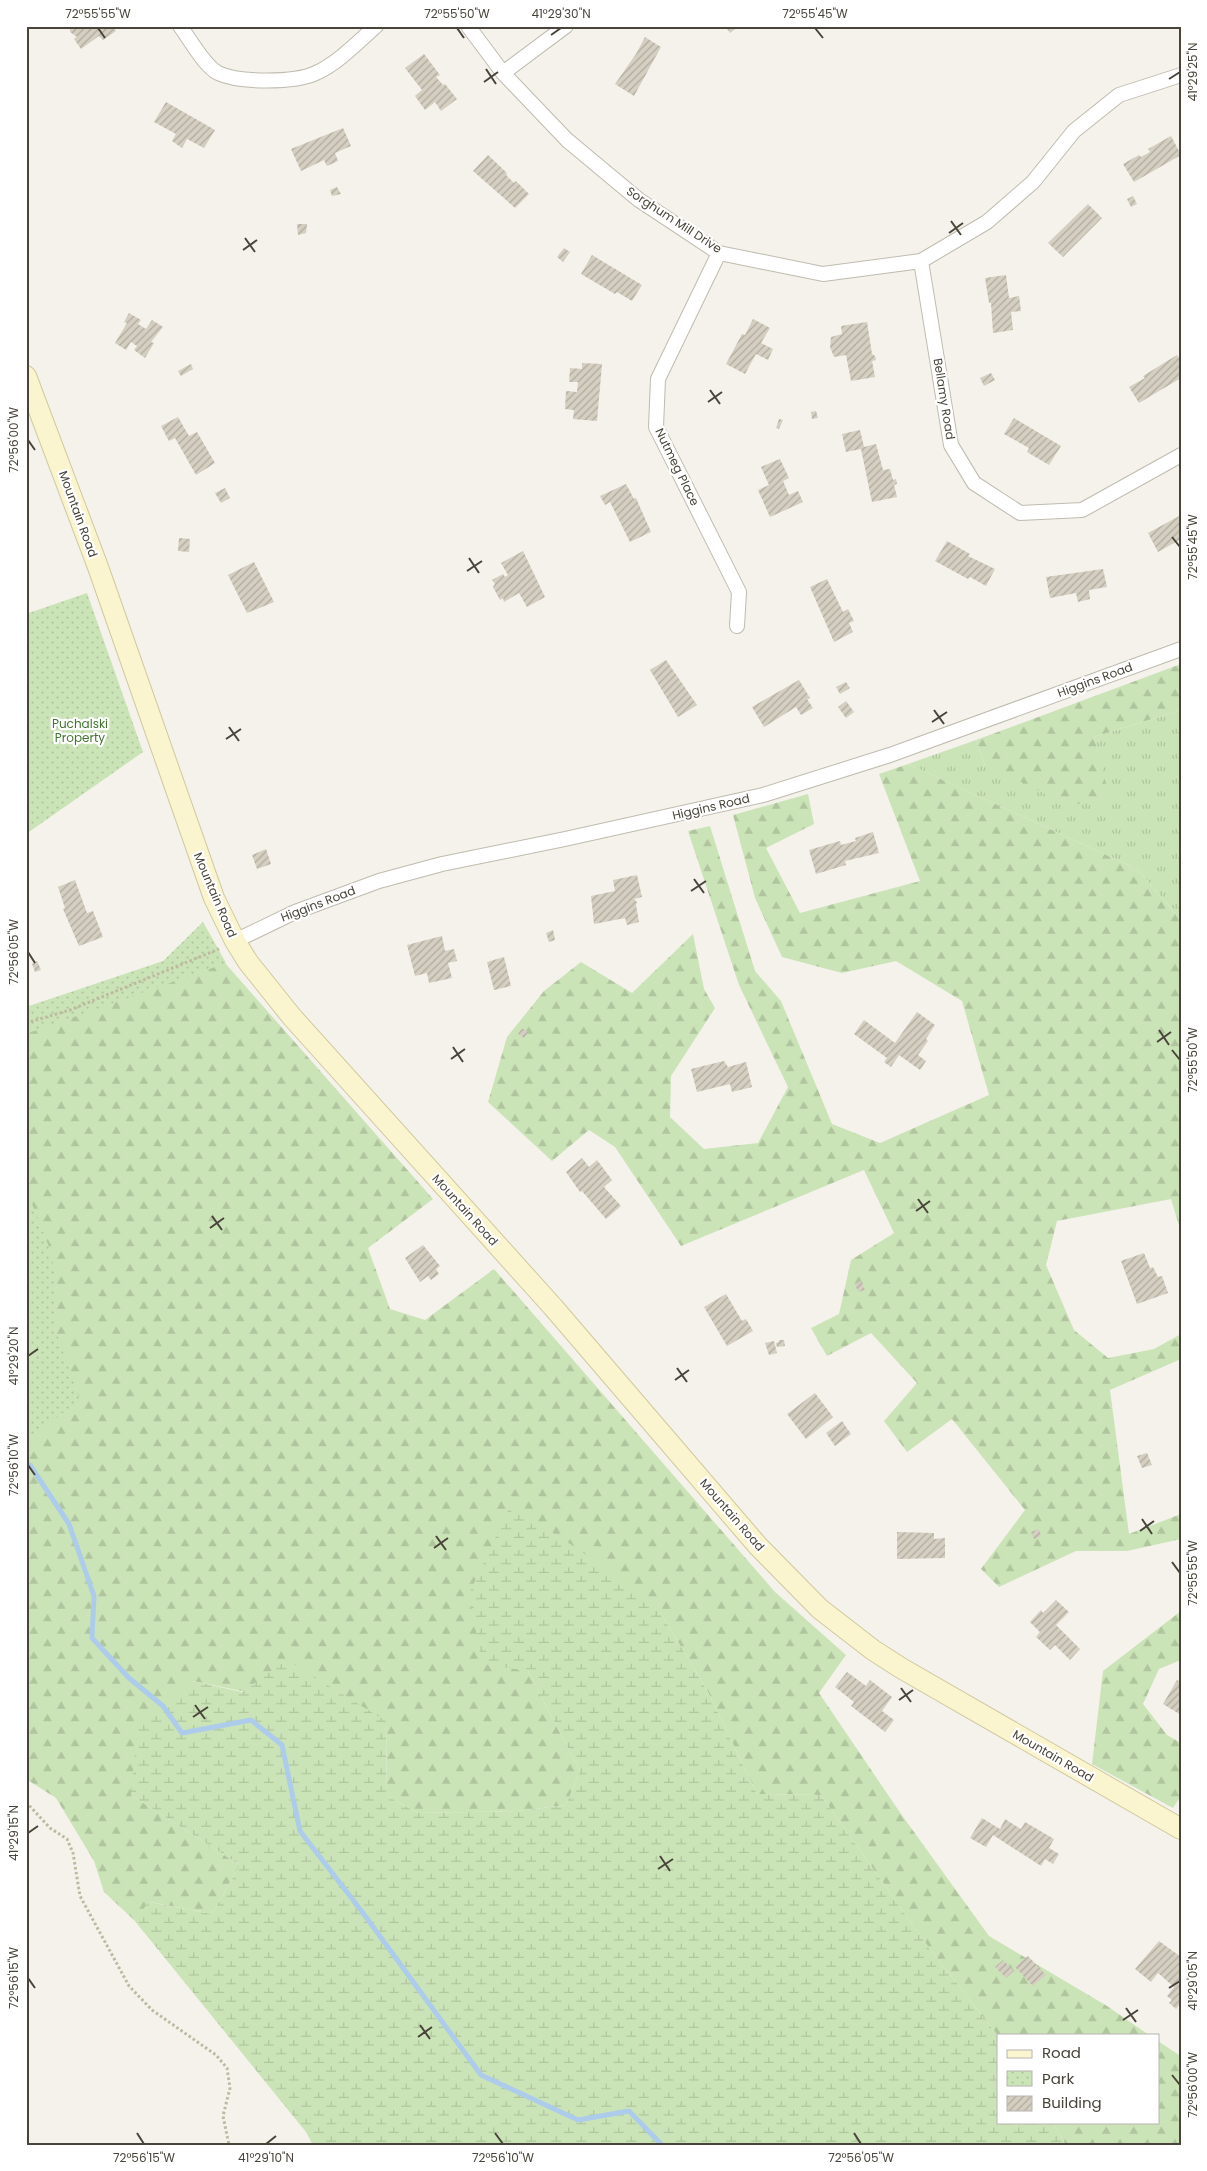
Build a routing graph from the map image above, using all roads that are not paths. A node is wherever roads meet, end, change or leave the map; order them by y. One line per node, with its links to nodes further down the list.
1 (180, 26): 2 (street)
2 (376, 26)
3 (468, 26): 5 (street, Sorghum Mill Drive)
4 (566, 26): 5 (street)
5 (503, 73): 7 (street, Sorghum Mill Drive)
6 (1181, 75): 8 (street, Sorghum Mill Drive)
7 (720, 253): 8 (street, Sorghum Mill Drive); 11 (street, Nutmeg Place)
8 (922, 261): 10 (street, Bellamy Road)
9 (26, 376): 13 (main road, Mountain Road)
10 (1181, 455)
11 (737, 626)
12 (1181, 649): 13 (street, Higgins Road)
13 (235, 941): 14 (main road, Mountain Road)
14 (1181, 1829)

